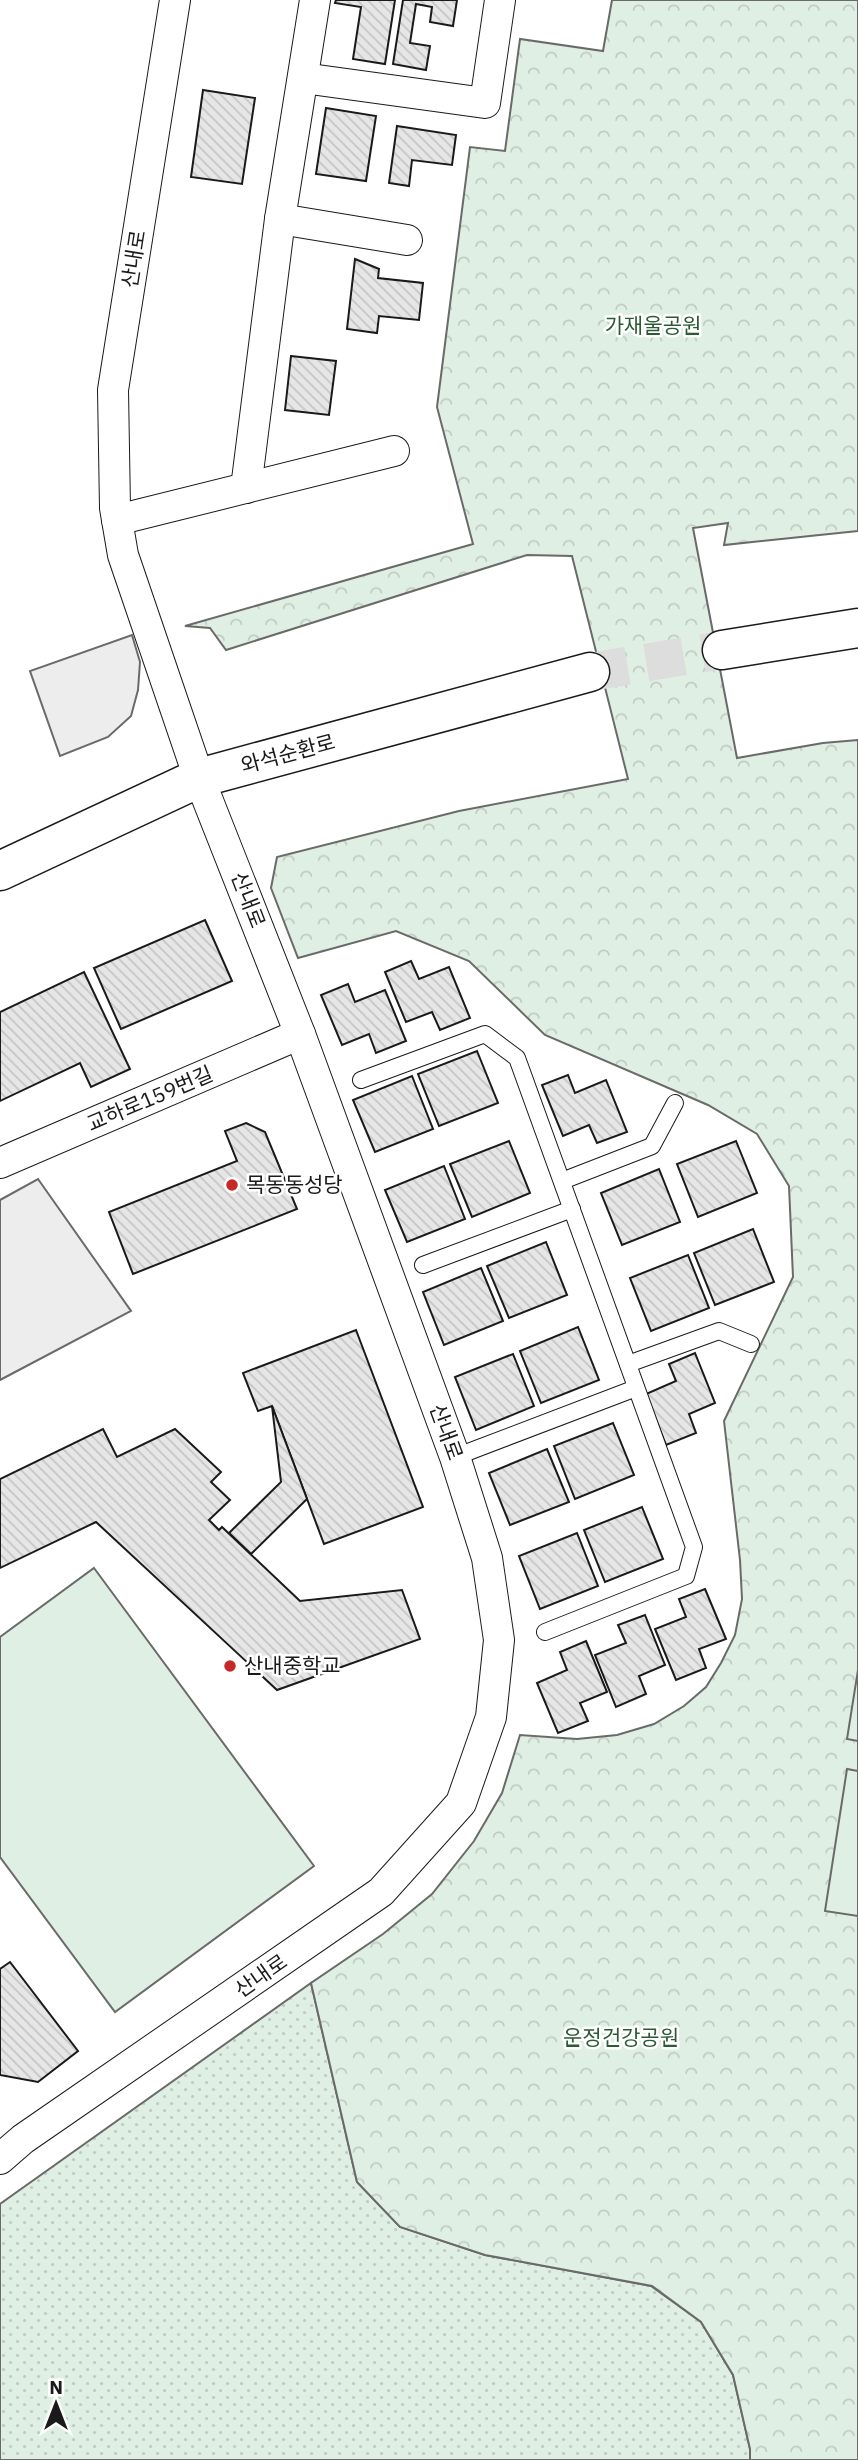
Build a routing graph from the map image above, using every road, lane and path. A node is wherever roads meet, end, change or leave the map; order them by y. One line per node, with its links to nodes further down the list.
1 (175, 0): 9 (street, 산내로)
2 (315, 0): 4 (street)
3 (500, 0): 4 (street)
4 (303, 78): 5 (street)
5 (281, 219): 6 (street); 8 (street)
6 (407, 240)
7 (394, 451): 8 (street)
8 (246, 488): 9 (street)
9 (117, 520): 13 (street, 산내로)
10 (858, 628): 11 (street)
11 (722, 650)
12 (590, 672): 13 (street, 와석순환로)
13 (199, 778): 14 (street, 와석순환로); 15 (street, 산내로)
14 (0, 871)
15 (300, 1034): 18 (street, 교하로159번길); 25 (street, 산내로)
16 (361, 1080): 19 (lane)
17 (675, 1103): 19 (lane)
18 (0, 1163)
19 (562, 1181): 20 (lane)
20 (572, 1209): 21 (lane); 23 (lane)
21 (424, 1265)
22 (751, 1344): 23 (lane)
23 (628, 1364): 24 (lane)
24 (636, 1388): 25 (lane); 26 (lane)
25 (455, 1457): 27 (street, 산내로)
26 (545, 1632)
27 (2, 2153)

